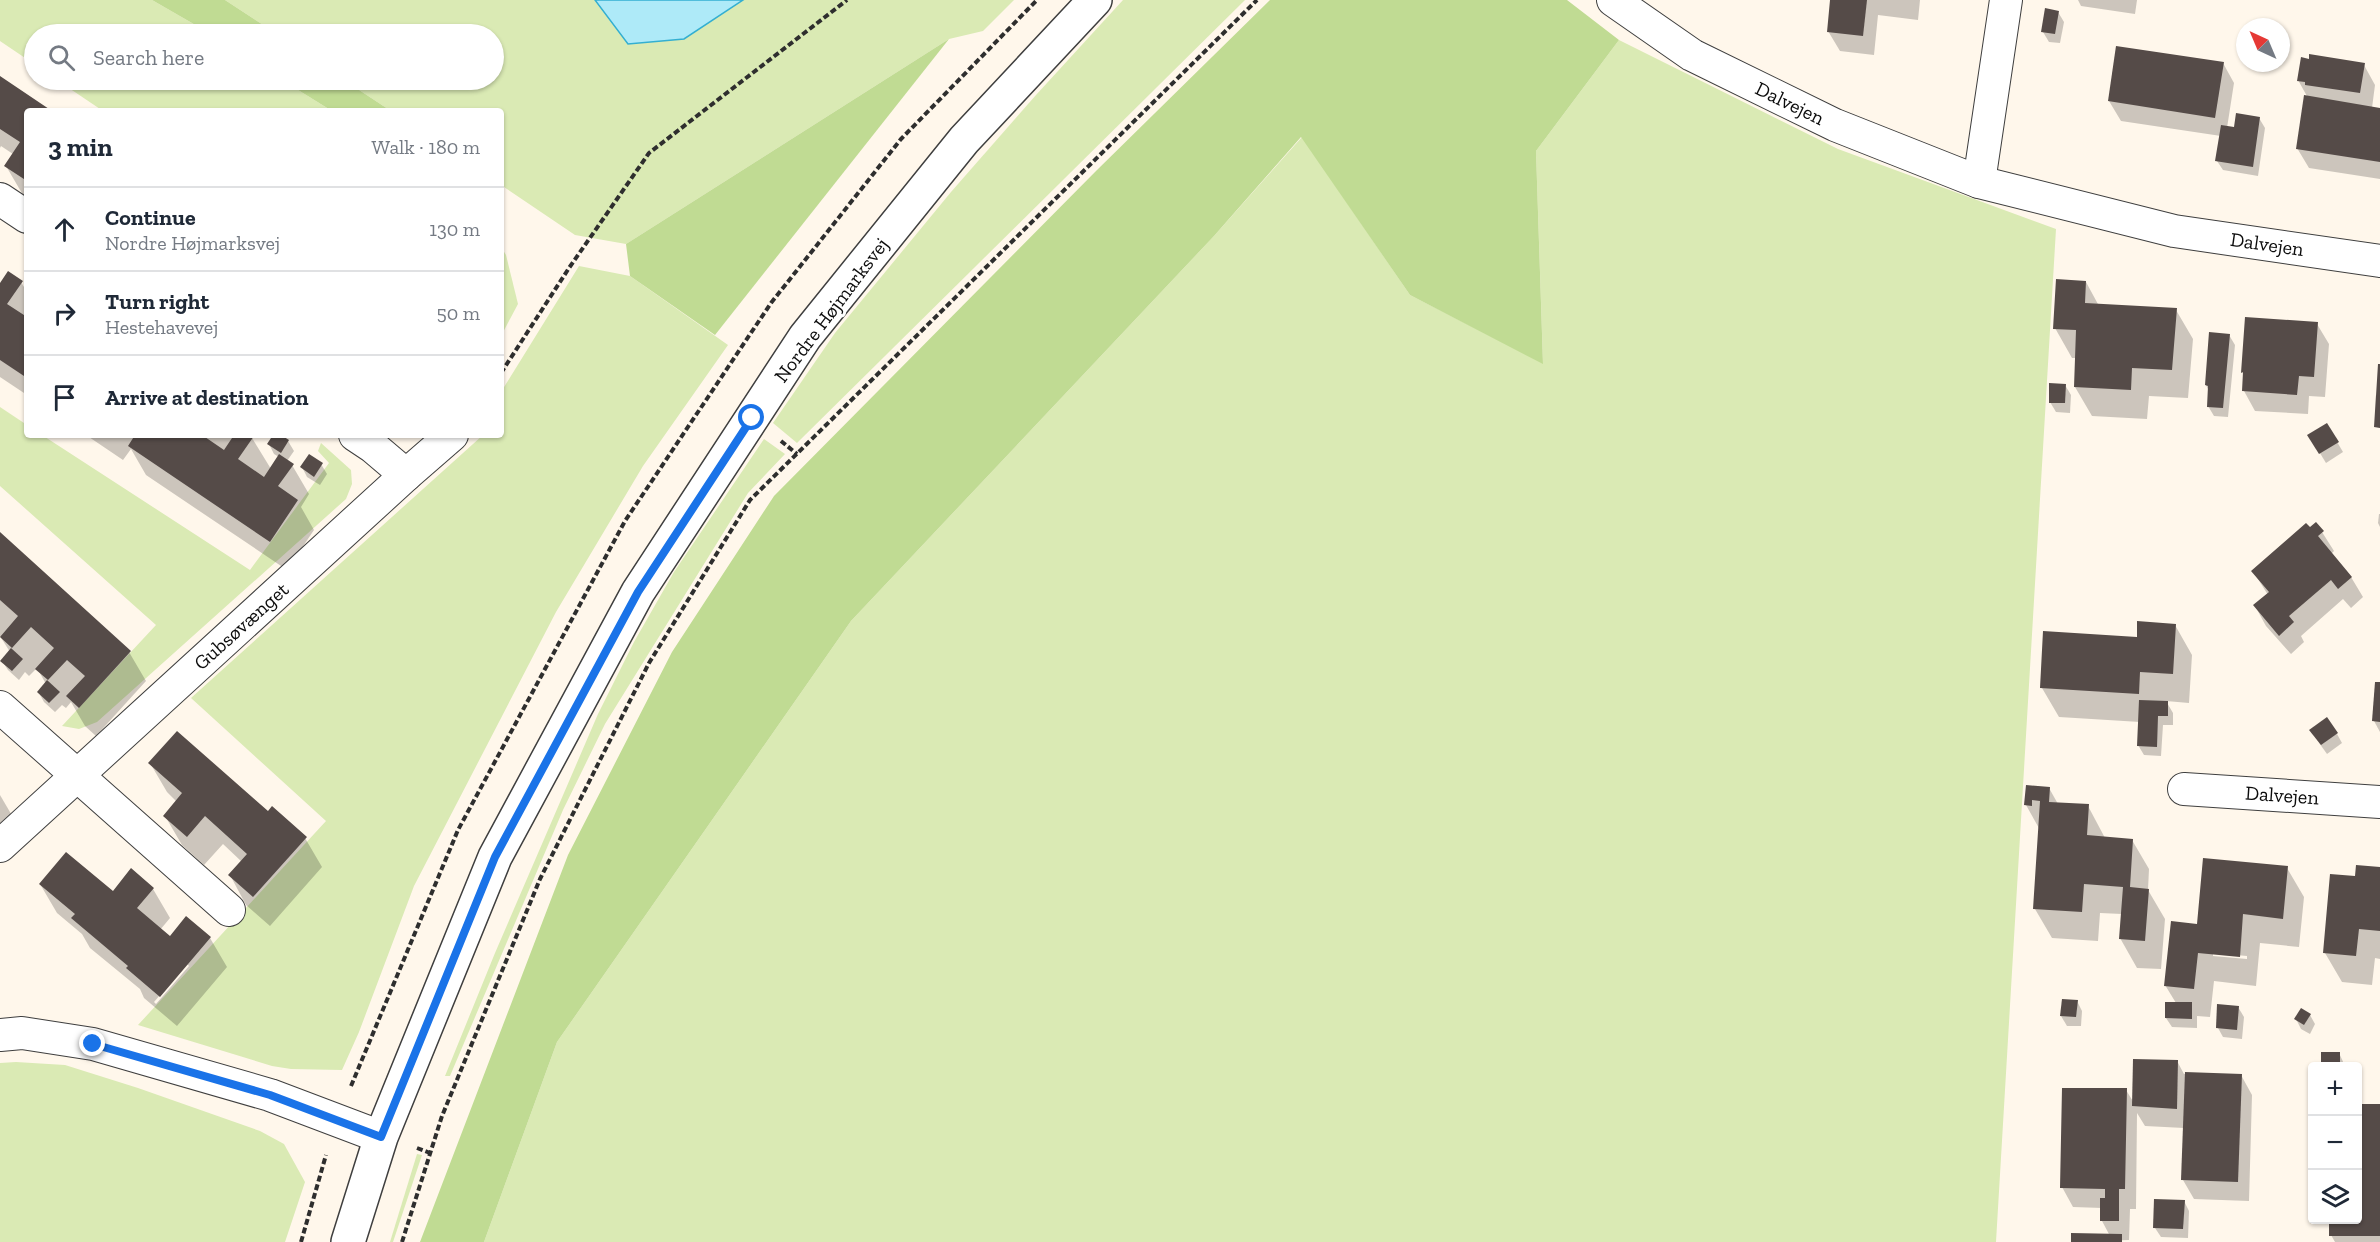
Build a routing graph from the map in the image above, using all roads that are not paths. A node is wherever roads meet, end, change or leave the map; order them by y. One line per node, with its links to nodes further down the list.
1 (1095, 0): 18 (street, Nordre Højmarksvej)
2 (1613, 0): 4 (street, Dalvejen)
3 (2006, 0): 4 (street)
4 (1980, 182): 7 (street, Dalvejen)
5 (0, 199): 6 (street)
6 (24, 214)
7 (2380, 261)
8 (360, 438): 10 (street)
9 (449, 438): 10 (street, Gubsøvænget)
10 (406, 476): 12 (street, Gubsøvænget)
11 (0, 707): 12 (street)
12 (77, 776): 15 (street, Gubsøvænget); 16 (street)
13 (2184, 789): 14 (street, Dalvejen)
14 (2380, 802)
15 (0, 846)
16 (229, 910)
17 (0, 1035): 18 (street)
18 (381, 1137): 19 (street, Nordre Højmarksvej)
19 (348, 1242)

